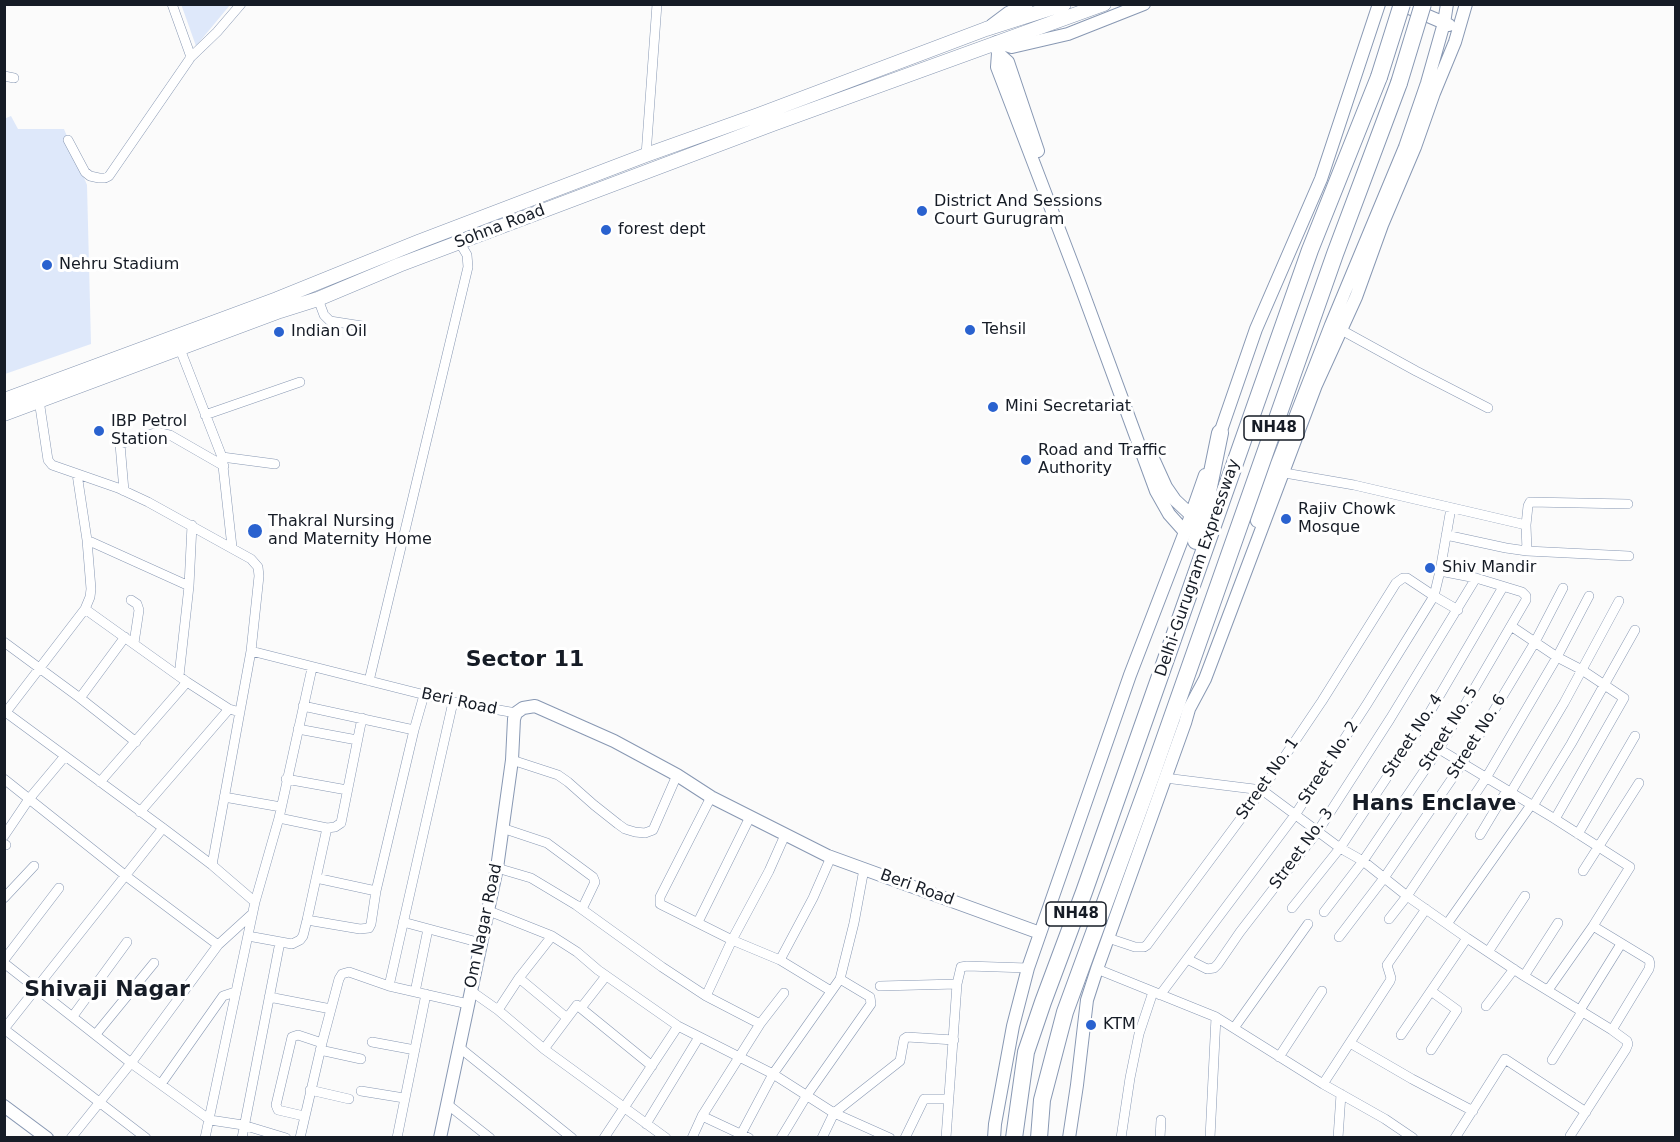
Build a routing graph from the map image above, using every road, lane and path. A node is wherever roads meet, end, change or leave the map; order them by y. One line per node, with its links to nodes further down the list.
1 (172, 4): 17 (street)
2 (241, 4): 17 (street)
3 (657, 4): 19 (street)
4 (1027, 4): 14 (street)
5 (1064, 4): 14 (main road, Sohna Road)
6 (1104, 4): 16 (main road, Sohna Road)
7 (1144, 4): 16 (street)
8 (1401, 4): 13 (street); 74 (highway, Delhi-Gurugram Expressway / NH48, bridge)
9 (1424, 4): 87 (highway, Delhi-Gurugram Expressway / NH48, bridge)
10 (1447, 4): 13 (street)
11 (1466, 4): 15 (street)
12 (1376, 8): 32 (street)
13 (1444, 23): 15 (street); 23 (street)
14 (986, 29): 19 (main road, Sohna Road)
15 (1459, 29): 23 (street)
16 (997, 46): 20 (main road, Sohna Road); 40 (street); 43 (street)
17 (191, 57): 18 (street)
18 (68, 140)
19 (646, 155): 25 (main road, Sohna Road)
20 (460, 243): 21 (main road, Sohna Road); 72 (street)
21 (318, 299): 22 (street); 24 (main road, Sohna Road)
22 (362, 326)
23 (1336, 327): 29 (street); 35 (street)
24 (180, 349): 25 (main road, Sohna Road); 31 (street)
25 (122, 364): 27 (main road, Sohna Road); 28 (main road, Sohna Road)
26 (300, 382): 31 (street)
27 (4, 400)
28 (39, 400): 30 (main road, Sohna Road); 36 (street)
29 (1488, 408)
30 (4, 414)
31 (205, 415): 33 (street)
32 (1220, 433): 40 (street); 74 (highway)
33 (223, 462): 34 (street); 37 (street); 46 (street)
34 (275, 464)
35 (1279, 472): 39 (street); 80 (street)
36 (77, 474): 37 (street); 45 (street)
37 (124, 491): 41 (street)
38 (1628, 504): 42 (street)
39 (1451, 508): 42 (street); 44 (street, Street No. 2)
40 (1191, 515): 43 (street)
41 (192, 525): 46 (street); 51 (street)
42 (1526, 525): 47 (street)
43 (1185, 532): 156 (street)
44 (1446, 536): 47 (street); 49 (street, Street No. 2)
45 (87, 540): 51 (street); 58 (street)
46 (232, 548): 66 (street)
47 (1527, 550): 48 (street)
48 (1629, 556)
49 (1440, 571): 50 (street); 54 (street, Street No. 2)
50 (1476, 578): 52 (street); 59 (street, Street No. 3)
51 (189, 586): 71 (street)
52 (1503, 587): 60 (street, Street No. 5); 124 (street, Street No. 4)
53 (1563, 588): 64 (street, Street No. 6)
54 (1434, 596): 59 (street); 103 (street, Street No. 1); 111 (street, Street No. 2)
55 (1589, 596): 67 (street)
56 (131, 600): 65 (street)
57 (1619, 601): 70 (street)
58 (85, 609): 62 (street); 68 (street)
59 (1458, 610): 118 (street, Street No. 3)
60 (1511, 626): 64 (street); 91 (street, Street No. 5)
61 (1635, 630): 73 (street)
62 (125, 637): 65 (street); 76 (street)
63 (4, 642): 68 (street)
64 (1535, 642): 67 (street); 94 (street, Street No. 6)
65 (134, 643): 71 (street)
66 (251, 651): 69 (street, Beri Road); 82 (street)
67 (1557, 657): 70 (street); 97 (street)
68 (40, 668): 76 (street); 81 (street)
69 (312, 668): 72 (street, Beri Road); 78 (street)
70 (1582, 670): 73 (street); 104 (street)
71 (183, 679): 79 (street); 90 (street)
72 (369, 681): 75 (street, Beri Road)
73 (1604, 684): 108 (street); 114 (street)
74 (1153, 694): 271 (highway, Delhi-Gurugram Expressway / NH48)
75 (424, 695): 77 (street, Beri Road); 86 (street)
76 (80, 698): 90 (street)
77 (453, 702): 83 (street, Beri Road); 149 (street)
78 (303, 706): 84 (street); 85 (street)
79 (229, 709): 82 (street); 110 (street)
80 (1189, 709): 87 (street); 96 (street)
81 (5, 712): 92 (street)
82 (240, 712): 105 (street)
83 (516, 713): 93 (street, Om Nagar Road); 95 (street, Beri Road)
84 (362, 718): 86 (street); 89 (street)
85 (298, 729): 89 (street); 99 (street)
86 (414, 730): 136 (street)
87 (1166, 734): 272 (highway, Delhi-Gurugram Expressway / NH48)
88 (1635, 736): 119 (street)
89 (357, 740): 102 (street)
90 (136, 742): 100 (street)
91 (1438, 749): 94 (street); 126 (street, Street No. 5)
92 (64, 756): 100 (street); 107 (street)
93 (512, 760): 95 (street); 117 (street, Om Nagar Road)
94 (1462, 764): 97 (street); 134 (street, Street No. 6)
95 (677, 775): 106 (street, Beri Road)
96 (1165, 778): 103 (street); 160 (street)
97 (1486, 778): 104 (street); 137 (street)
98 (4, 779): 107 (street)
99 (286, 779): 102 (street); 109 (street)
100 (100, 782): 110 (street)
101 (1639, 783): 123 (street)
102 (347, 790): 116 (street)
103 (1262, 790): 111 (street); 160 (street, Street No. 1)
104 (1509, 791): 108 (street); 121 (street)
105 (224, 797): 109 (street); 127 (street)
106 (711, 797): 113 (street, Beri Road); 150 (street)
107 (29, 799): 122 (street); 132 (street)
108 (1532, 805): 114 (street); 153 (street)
109 (281, 807): 112 (street)
110 (140, 812): 115 (street)
111 (1295, 815): 118 (street); 169 (street, Street No. 2)
112 (279, 818): 116 (street); 140 (street)
113 (750, 818): 120 (street, Beri Road); 150 (street)
114 (1555, 819): 119 (street)
115 (163, 828): 127 (street); 132 (street)
116 (327, 828): 133 (street)
117 (502, 828): 129 (street, Om Nagar Road); 142 (street)
118 (1318, 831): 124 (street); 169 (street, Street No. 3)
119 (1578, 834): 123 (street)
120 (785, 835): 125 (street, Beri Road); 162 (street)
121 (1480, 835)
122 (5, 841)
123 (1598, 846): 131 (street); 154 (street)
124 (1340, 848): 126 (street); 141 (street, Street No. 4)
125 (831, 857): 130 (street, Beri Road); 170 (street)
126 (1363, 861): 134 (street); 145 (street, Street No. 5)
127 (212, 865): 140 (street)
128 (34, 866): 139 (street)
129 (497, 867): 142 (street); 144 (street, Om Nagar Road)
130 (864, 869): 156 (street, Beri Road); 179 (street)
131 (1583, 871)
132 (126, 876): 167 (street); 183 (street)
133 (316, 878): 136 (street); 147 (street)
134 (1384, 878): 137 (street); 159 (street, Street No. 6)
135 (59, 888): 171 (street)
136 (376, 891): 147 (street)
137 (1407, 896): 143 (street); 148 (street)
138 (1525, 896): 168 (street)
139 (4, 898)
140 (255, 902): 146 (street)
141 (1292, 908)
142 (582, 909): 194 (street)
143 (1426, 909): 153 (street); 214 (street)
144 (489, 911): 158 (street); 165 (street, Om Nagar Road)
145 (1324, 912)
146 (253, 914): 157 (street); 167 (street)
147 (307, 920): 164 (street)
148 (1389, 920)
149 (403, 922): 155 (street); 181 (street)
150 (698, 922): 162 (street)
151 (1558, 923): 177 (street)
152 (1308, 924): 206 (street)
153 (1447, 924): 161 (street)
154 (1593, 926): 166 (street); 184 (street)
155 (428, 928): 165 (street); 189 (street)
156 (1040, 933): 173 (street)
157 (248, 936): 164 (street); 188 (street)
158 (552, 936): 176 (street); 178 (street)
159 (1339, 937)
160 (1108, 938): 174 (street)
161 (1467, 938): 168 (street); 187 (street)
162 (732, 940): 170 (street); 194 (street)
163 (127, 942): 201 (street)
164 (280, 942): 193 (street)
165 (481, 942): 195 (street, Om Nagar Road)
166 (1621, 944): 200 (street); 208 (street)
167 (218, 945): 224 (street)
168 (1488, 952): 175 (street)
169 (1187, 959): 191 (street, Street No. 2)
170 (780, 960): 185 (street)
171 (4, 961): 183 (street)
172 (154, 963): 209 (street)
173 (1028, 968): 180 (street); 270 (street)
174 (1097, 969): 191 (street); 273 (street)
175 (1514, 969): 177 (street); 196 (street)
176 (606, 976): 197 (street); 205 (street)
177 (1524, 976): 184 (street)
178 (519, 978): 199 (street); 203 (street)
179 (840, 979): 185 (street); 232 (street)
180 (957, 984): 182 (street); 212 (street)
181 (389, 986): 189 (street); 198 (street)
182 (880, 986)
183 (36, 987): 201 (street); 207 (street)
184 (1548, 990): 200 (street)
185 (831, 991): 226 (street)
186 (1322, 991): 220 (street)
187 (1431, 991): 210 (street); 219 (street)
188 (235, 992): 227 (street); 245 (street)
189 (415, 992): 192 (street)
190 (784, 993): 204 (street)
191 (1156, 993): 202 (street); 274 (street, Street No. 2)
192 (426, 994): 195 (street); 218 (street)
193 (269, 996): 198 (street); 248 (street)
194 (706, 996): 204 (street)
195 (469, 998): 199 (street); 216 (street, Om Nagar Road)
196 (1486, 1006)
197 (581, 1008): 203 (street); 225 (street)
198 (331, 1009): 215 (street)
199 (498, 1010): 217 (street)
200 (1581, 1011): 208 (street); 223 (street)
201 (73, 1016): 209 (street)
202 (1216, 1017): 206 (street); 276 (street)
203 (567, 1018): 217 (street)
204 (760, 1024): 221 (street)
205 (678, 1026): 211 (street); 225 (street)
206 (1234, 1028): 220 (street)
207 (4, 1029): 236 (street)
208 (1612, 1030): 241 (street)
209 (96, 1034): 224 (street)
210 (1401, 1035)
211 (699, 1037): 221 (street); 247 (street)
212 (954, 1040): 235 (street); 242 (street)
213 (372, 1042): 218 (street)
214 (1350, 1043): 228 (street); 240 (street)
215 (321, 1046): 222 (street); 229 (street); 243 (street)
216 (460, 1048): 237 (street, Om Nagar Road); 261 (street)
217 (544, 1049): 239 (street)
218 (415, 1050): 233 (street)
219 (1431, 1050)
220 (1279, 1056): 228 (street)
221 (739, 1057): 226 (street); 244 (street)
222 (361, 1059)
223 (1552, 1060)
224 (131, 1063): 227 (street); 236 (street)
225 (651, 1066): 239 (street)
226 (773, 1074): 232 (street); 249 (street)
227 (160, 1084): 245 (street)
228 (1323, 1084): 231 (street)
229 (310, 1090): 234 (street); 243 (street)
230 (361, 1091): 233 (street)
231 (1341, 1094): 277 (street); 278 (street)
232 (807, 1095): 242 (street); 265 (street)
233 (404, 1098): 258 (street)
234 (349, 1099)
235 (949, 1099): 268 (street); 269 (street)
236 (99, 1101): 252 (street); 253 (street)
237 (447, 1104): 259 (street, Om Nagar Road); 260 (street)
238 (4, 1106): 251 (street)
239 (625, 1107): 247 (street); 262 (street)
240 (1473, 1111): 241 (street); 279 (street)
241 (1586, 1112): 250 (street)
242 (834, 1113): 266 (street); 267 (street)
243 (304, 1116): 257 (street)
244 (702, 1116): 249 (street); 264 (street)
245 (210, 1120): 248 (street); 254 (street)
246 (1161, 1120): 275 (street)
247 (646, 1124): 263 (street)
248 (243, 1125): 255 (street); 256 (street)
249 (743, 1136)
250 (1569, 1136)
251 (47, 1137)
252 (71, 1137)
253 (146, 1137)
254 (205, 1137)
255 (242, 1137)
256 (286, 1137)
257 (300, 1137)
258 (397, 1137)
259 (440, 1137)
260 (490, 1137)
261 (572, 1137)
262 (605, 1137)
263 (666, 1137)
264 (692, 1137)
265 (781, 1137)
266 (822, 1137)
267 (890, 1137)
268 (905, 1137)
269 (945, 1137)
270 (994, 1137)
271 (1014, 1137)
272 (1039, 1137)
273 (1069, 1137)
274 (1121, 1137)
275 (1160, 1137)
276 (1210, 1137)
277 (1338, 1137)
278 (1413, 1137)
279 (1455, 1137)

